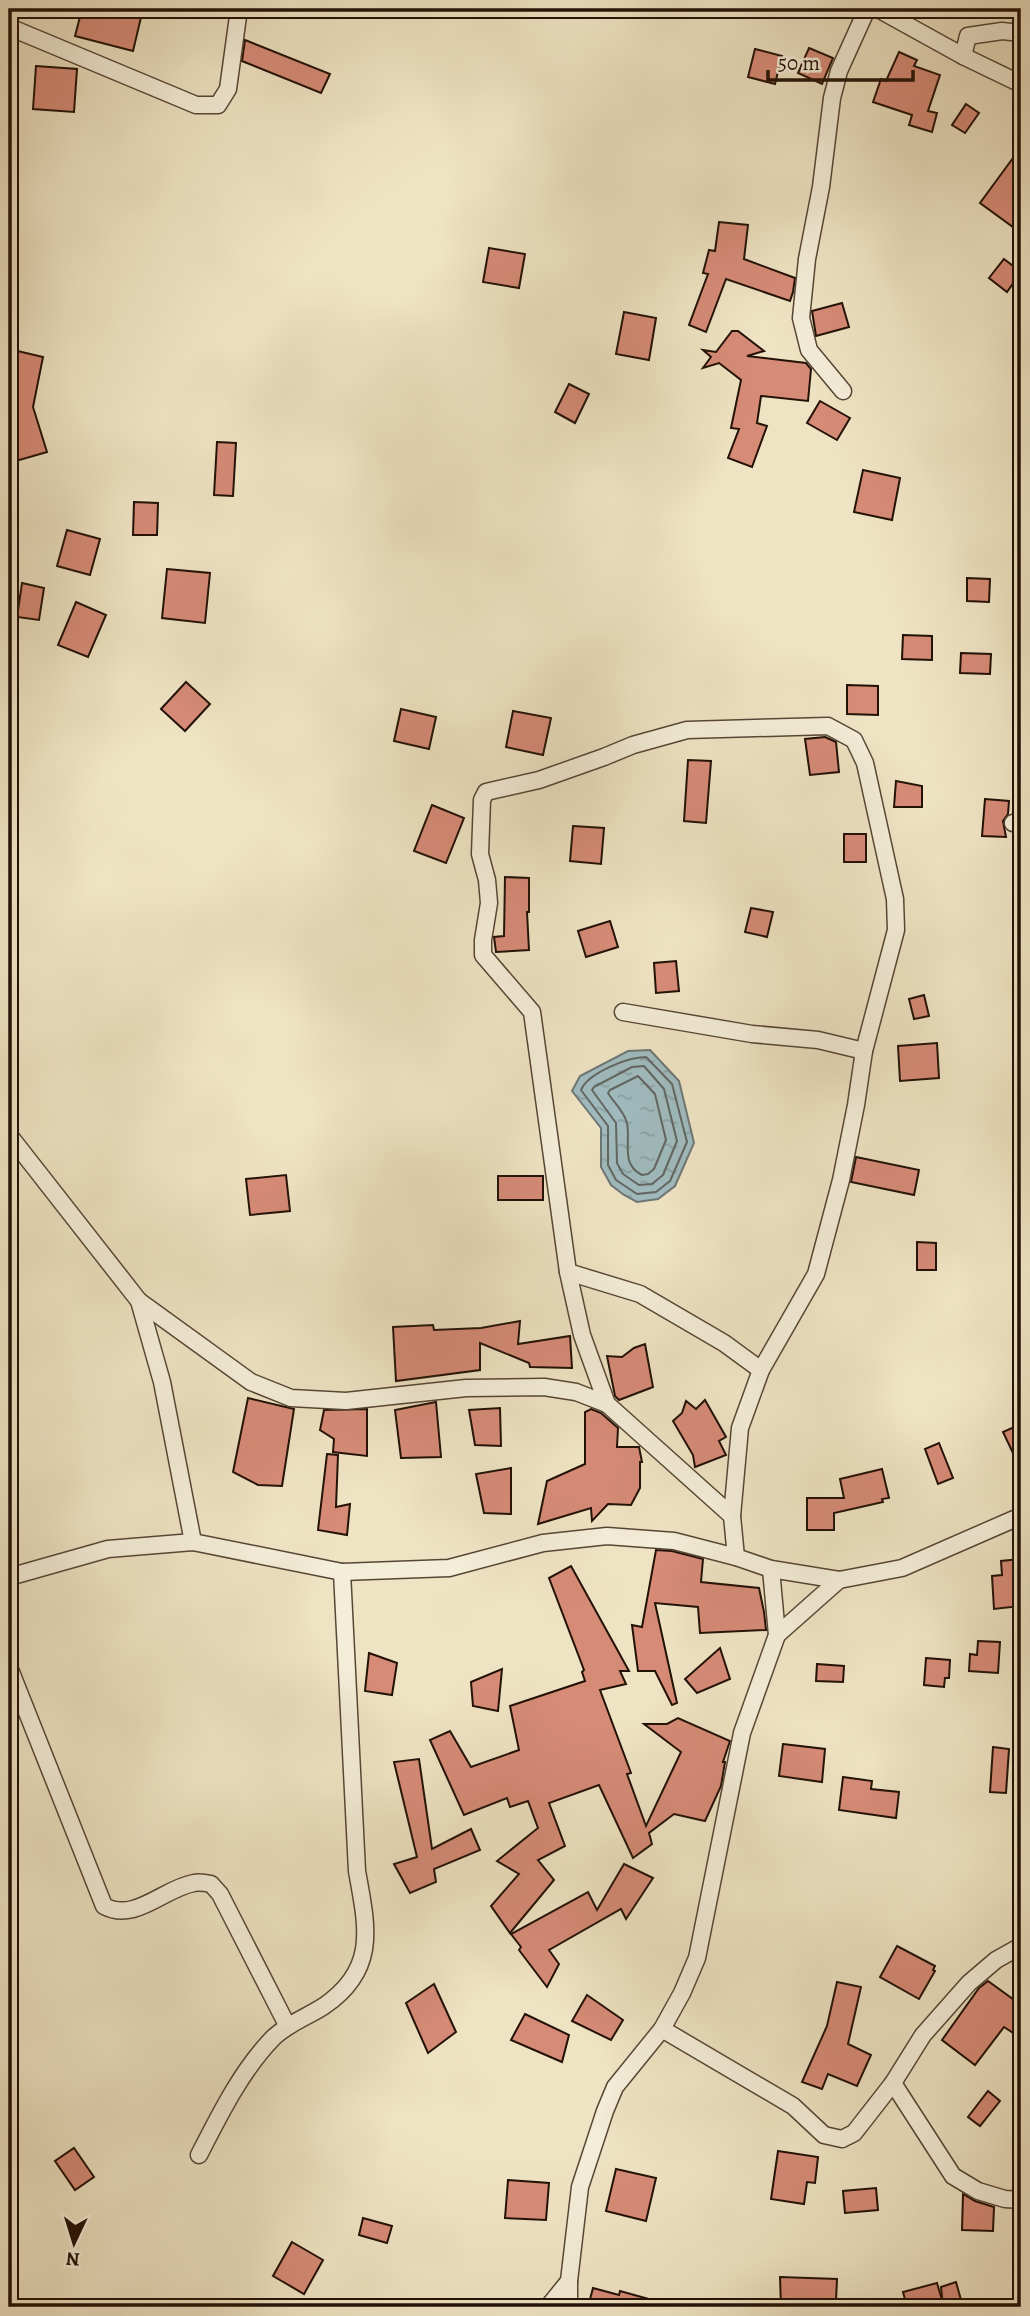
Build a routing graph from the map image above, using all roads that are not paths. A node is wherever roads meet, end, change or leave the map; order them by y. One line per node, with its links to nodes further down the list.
1 (239, 9): 4 (street)
2 (867, 9): 8 (street)
3 (878, 9): 6 (street)
4 (9, 27)
5 (1021, 33): 6 (street)
6 (963, 55): 7 (street)
7 (1021, 84)
8 (843, 391)
9 (623, 1012): 10 (street)
10 (863, 1051): 12 (street); 14 (street)
11 (9, 1135): 13 (street)
12 (568, 1272): 14 (street); 15 (street)
13 (139, 1301): 15 (street); 18 (street)
14 (761, 1370): 16 (street)
15 (607, 1404): 16 (street)
16 (732, 1516): 19 (street)
17 (1021, 1516): 23 (street)
18 (193, 1542): 21 (street); 22 (street)
19 (736, 1557): 20 (street); 21 (street)
20 (771, 1569): 23 (street); 24 (street)
21 (342, 1572): 27 (street)
22 (9, 1577)
23 (839, 1580): 24 (street)
24 (776, 1635): 28 (street)
25 (9, 1667): 27 (street)
26 (1021, 1946): 29 (street)
27 (287, 2025): 30 (street)
28 (662, 2029): 29 (street); 32 (street)
29 (892, 2083): 31 (street)
30 (198, 2155)
31 (1021, 2200)
32 (569, 2281): 33 (street); 34 (street)
33 (548, 2307)
34 (569, 2307)

